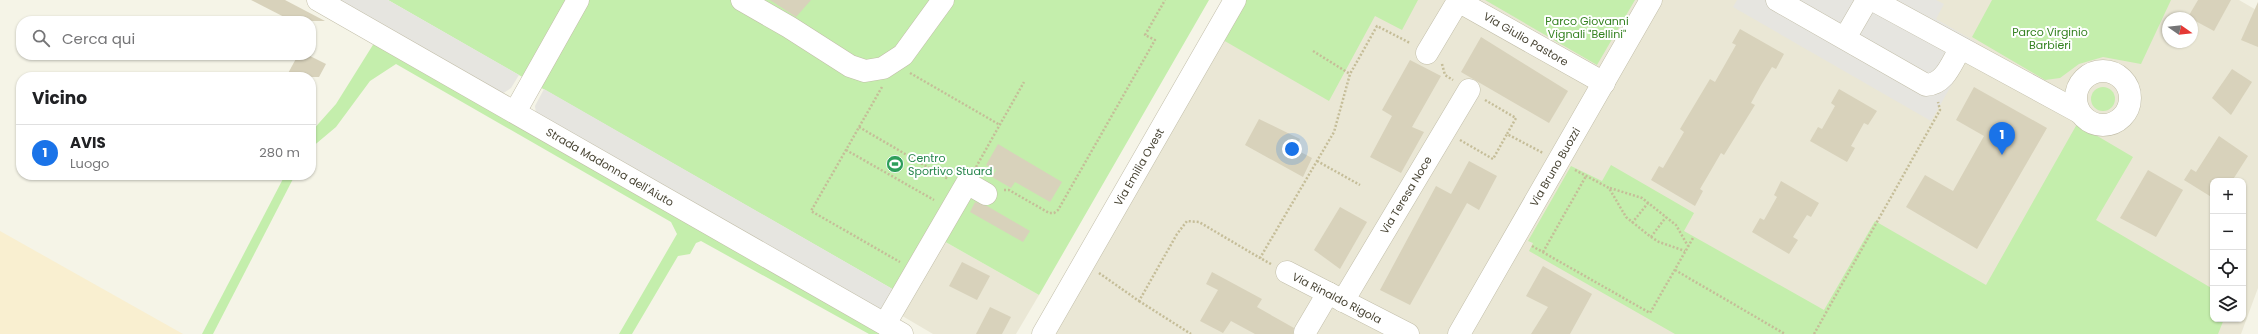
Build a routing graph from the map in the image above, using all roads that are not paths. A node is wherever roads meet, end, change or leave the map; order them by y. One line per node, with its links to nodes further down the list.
1 (318, 0): 17 (street, Strada Madonna dell'Aiuto)
2 (578, 0): 17 (street)
3 (742, 0): 4 (street)
4 (943, 0)
5 (1235, 0): 23 (street, Via Emilia Ovest)
6 (1652, 0): 13 (street, Via Bruno Buozzi)
7 (1777, 0): 10 (street)
8 (1867, 0): 10 (street)
9 (1873, 0): 11 (street)
10 (1845, 38): 11 (street)
11 (1960, 49): 16 (street)
12 (1427, 53): 13 (street, Via Giulio Pastore)
13 (1604, 83): 26 (street, Via Bruno Buozzi)
14 (2078, 87): 16 (street); 18 (street); 18 (street)
15 (1469, 90): 21 (street, Via Teresa Noce)
16 (2044, 94): 18 (street)
17 (515, 112): 22 (street, Strada Madonna dell'Aiuto)
18 (2079, 112)
19 (992, 190): 22 (street)
20 (1287, 272): 21 (street, Via Rinaldo Rigola)
21 (1336, 297): 24 (street, Via Teresa Noce); 25 (street, Via Rinaldo Rigola)
22 (894, 329)
23 (1047, 329)
24 (1305, 332)
25 (1408, 334)
26 (1459, 334)

